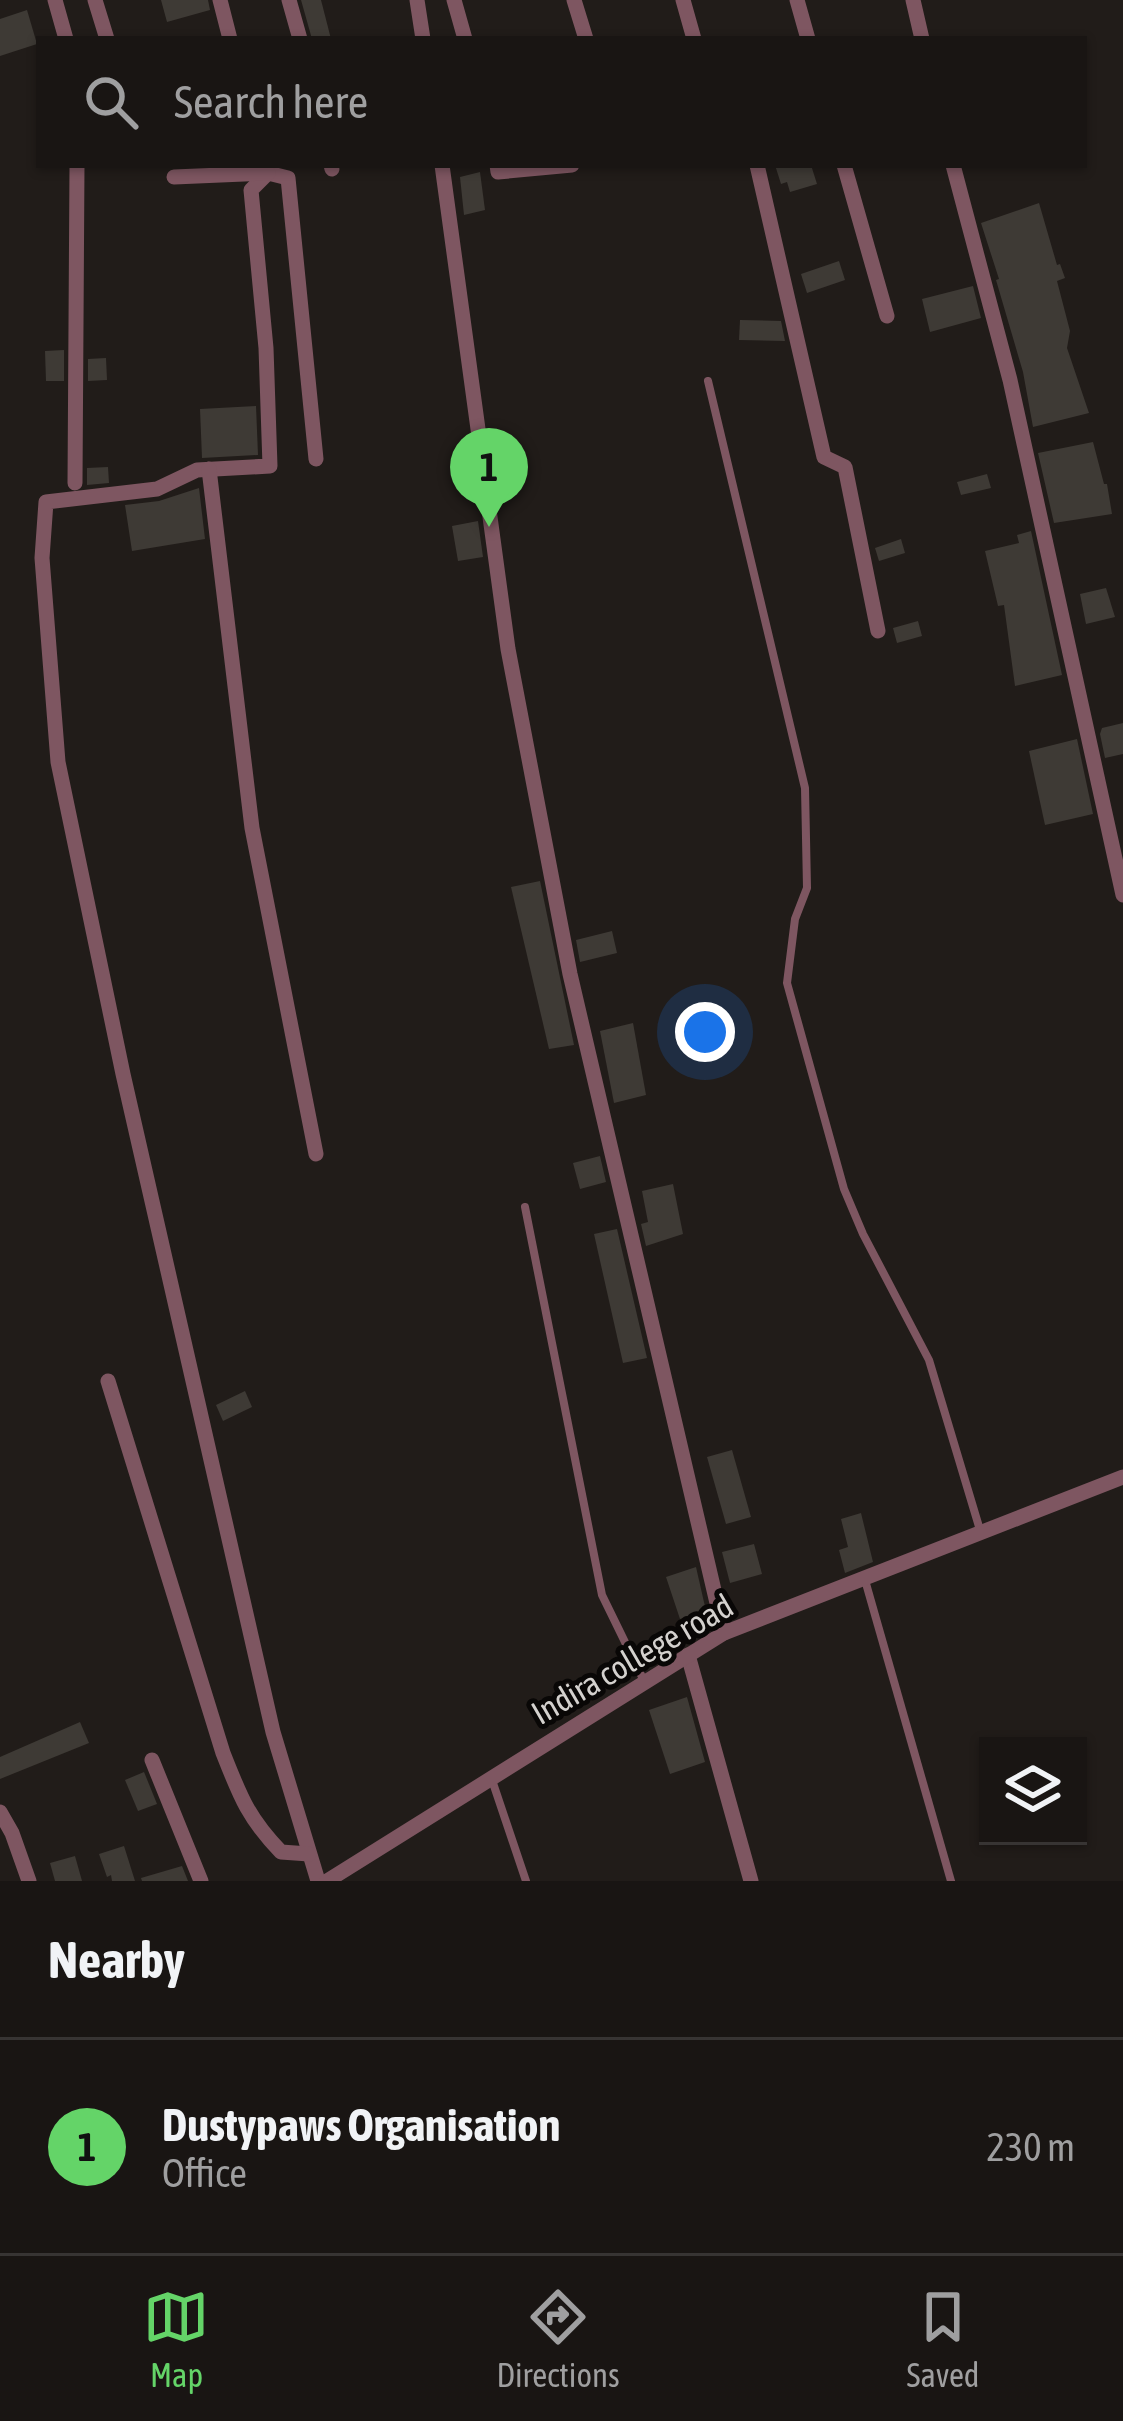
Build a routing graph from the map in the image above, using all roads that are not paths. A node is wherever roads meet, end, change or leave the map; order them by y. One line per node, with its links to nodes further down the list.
1 (55, 0): 11 (street)
2 (95, 0): 12 (street)
3 (220, 0): 13 (street)
4 (289, 0): 14 (street)
5 (417, 0): 15 (street)
6 (454, 0): 16 (street)
7 (574, 0): 17 (street)
8 (683, 0): 18 (street)
9 (797, 0): 19 (street)
10 (913, 0): 20 (street)
11 (65, 36)
12 (106, 36)
13 (229, 36)
14 (299, 36)
15 (423, 36)
16 (464, 36)
17 (585, 36)
18 (693, 36)
19 (807, 36)
20 (921, 36)
21 (77, 168): 34 (street)
22 (442, 168): 43 (street)
23 (497, 168): 24 (street)
24 (540, 168)
25 (758, 168): 35 (street)
26 (845, 168): 30 (street)
27 (953, 168): 36 (street)
28 (267, 169): 29 (street); 32 (street); 33 (street)
29 (174, 177)
30 (887, 316)
31 (708, 381): 41 (lane)
32 (316, 459)
33 (209, 470): 37 (street); 49 (street)
34 (75, 483)
35 (878, 631)
36 (1123, 895)
37 (316, 1154)
38 (525, 1207): 45 (lane)
39 (108, 1382): 49 (street)
40 (1122, 1480): 41 (street, Indira college road)
41 (981, 1534): 42 (street, Indira college road)
42 (865, 1579): 43 (street, Indira college road); 55 (lane)
43 (724, 1633): 44 (street, Indira college road)
44 (688, 1655): 45 (street, Indira college road); 54 (street)
45 (644, 1682): 47 (street, Indira college road)
46 (152, 1760): 52 (street)
47 (492, 1778): 50 (street, Indira college road); 53 (lane)
48 (0, 1813): 51 (street)
49 (309, 1854): 50 (street)
50 (333, 1879)
51 (29, 1881)
52 (201, 1881)
53 (526, 1881)
54 (752, 1881)
55 (951, 1881)

